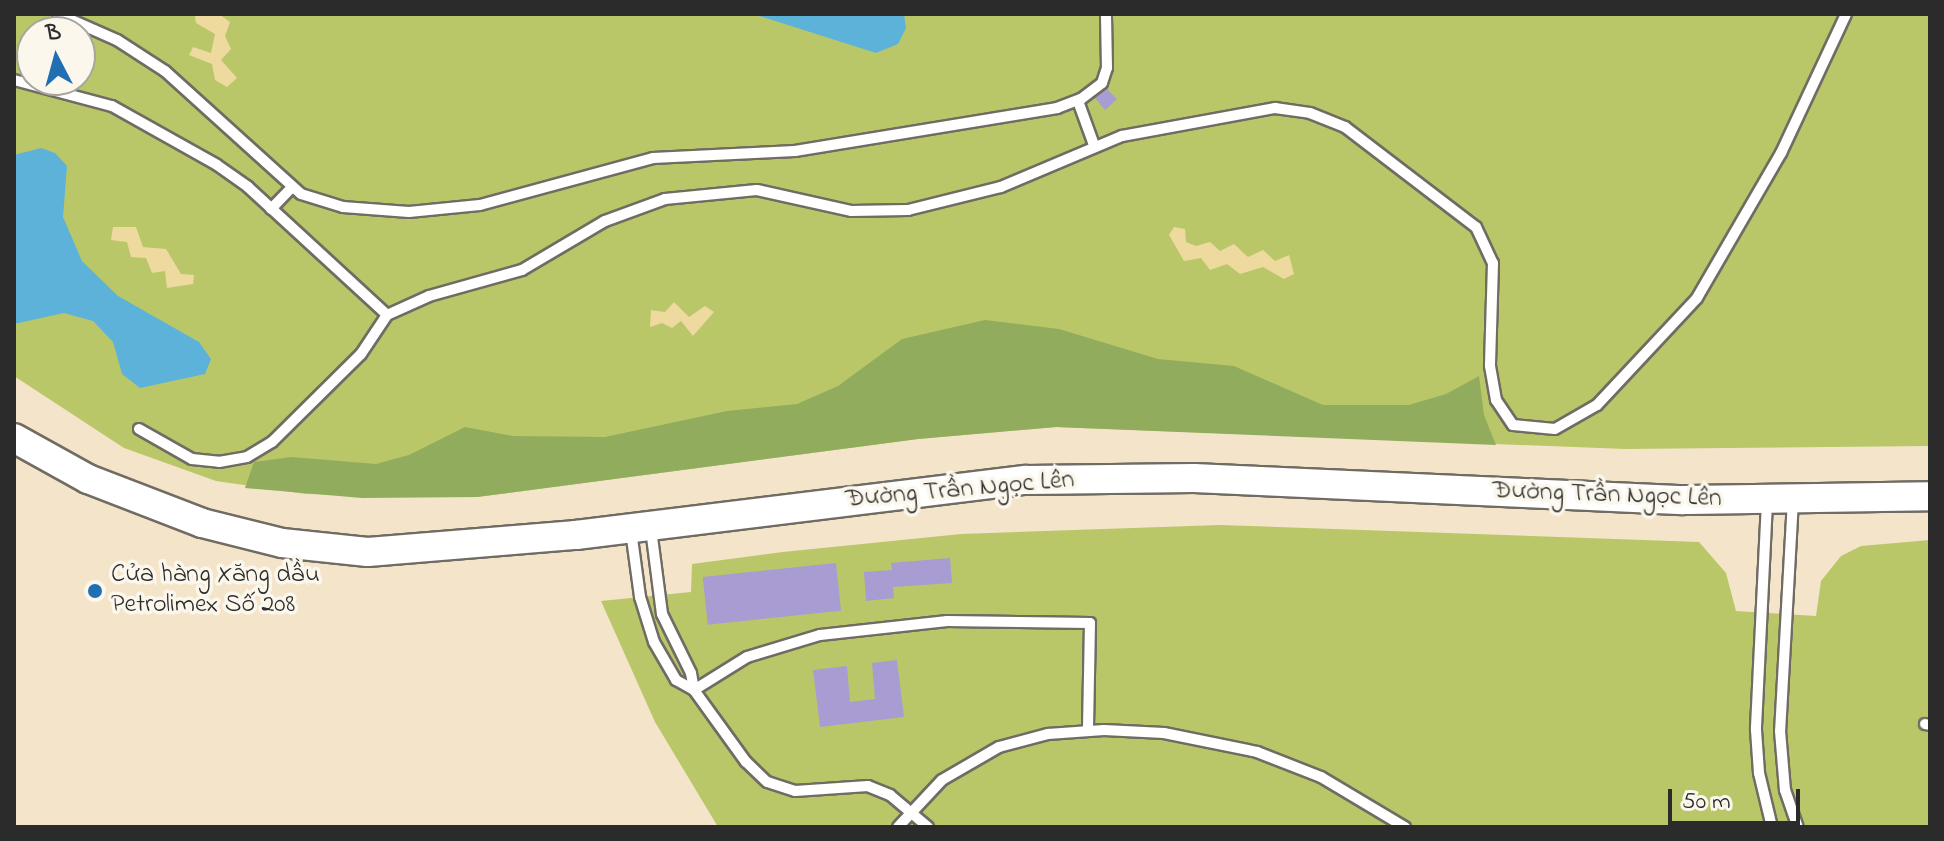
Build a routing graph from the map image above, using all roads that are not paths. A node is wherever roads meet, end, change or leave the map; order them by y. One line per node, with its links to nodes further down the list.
1 (58, 14): 7 (lane)
2 (1106, 14): 5 (lane)
3 (1846, 14): 6 (lane)
4 (14, 80): 8 (lane)
5 (1078, 101): 6 (lane); 7 (lane)
6 (1094, 145): 9 (lane)
7 (291, 188): 8 (lane)
8 (271, 209): 9 (lane)
9 (387, 315): 10 (lane)
10 (139, 429)
11 (14, 438): 14 (street, Đường Trần Ngọc Lên)
12 (1930, 496): 13 (street, Đường Trần Ngọc Lên)
13 (1780, 500): 14 (street, Đường Trần Ngọc Lên); 21 (lane); 22 (lane)
14 (641, 527): 15 (lane); 15 (lane)
15 (694, 690): 16 (lane); 17 (lane)
16 (1088, 731): 17 (lane); 20 (lane)
17 (910, 810): 18 (lane); 19 (lane)
18 (898, 827)
19 (928, 827)
20 (1405, 827)
21 (1772, 827)
22 (1798, 827)

